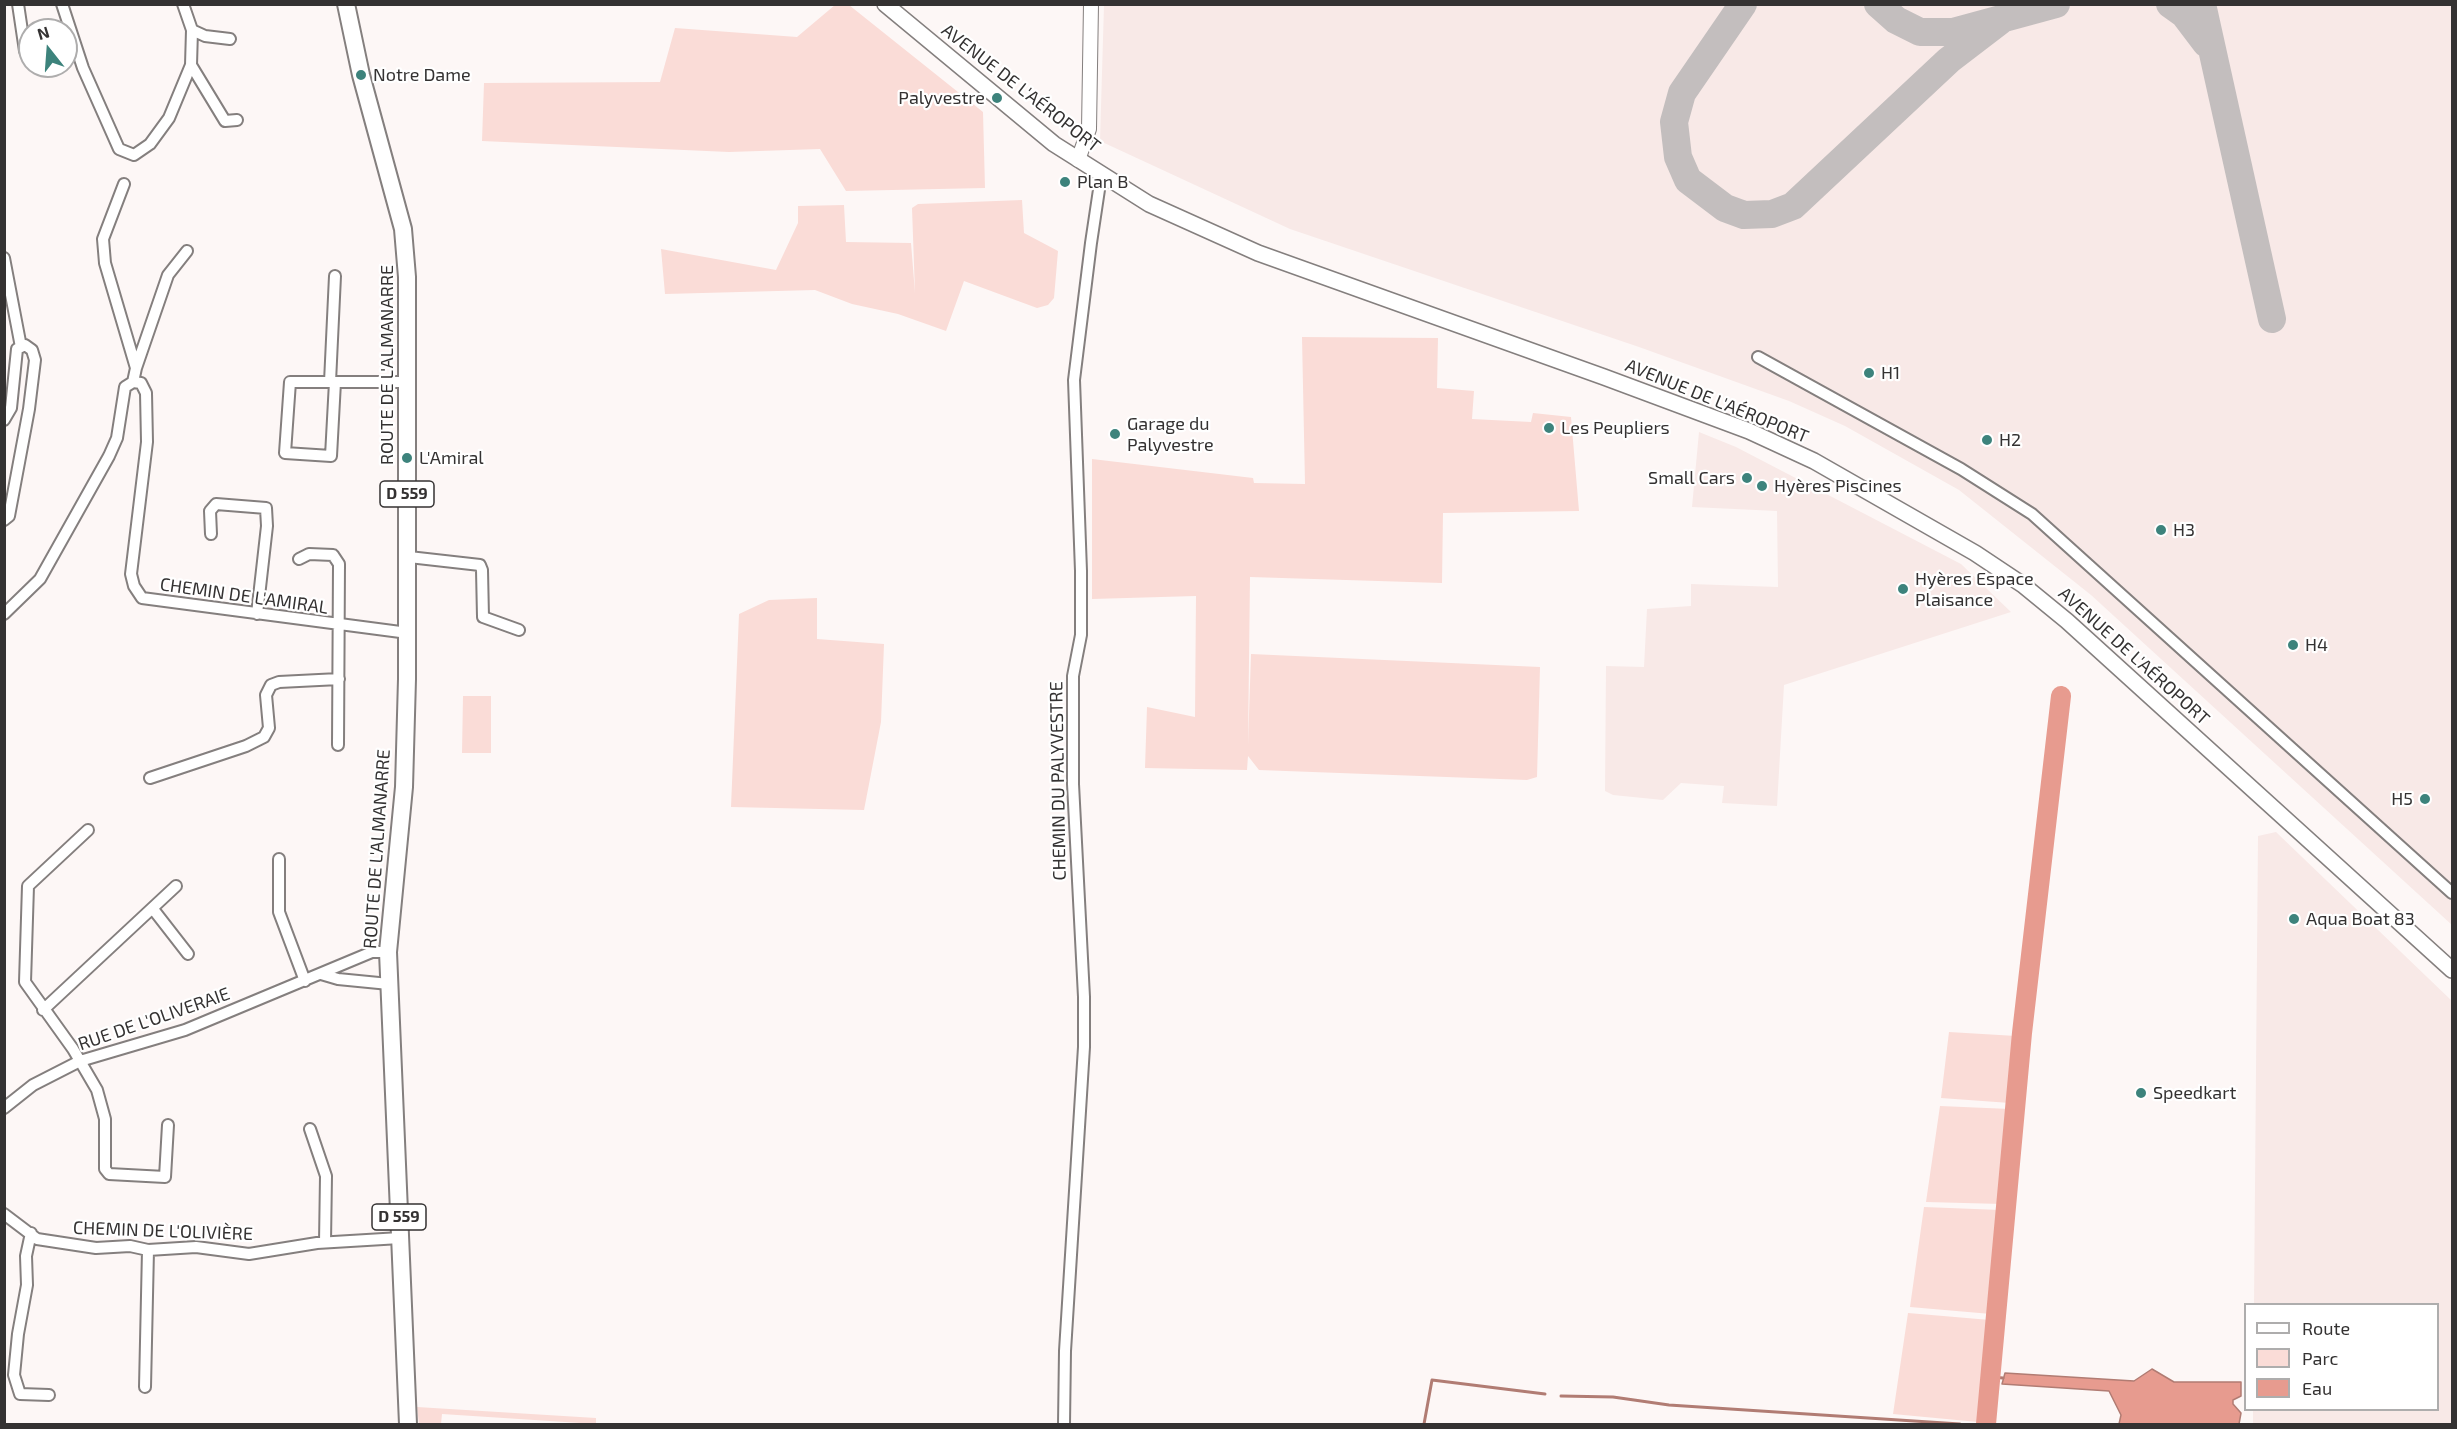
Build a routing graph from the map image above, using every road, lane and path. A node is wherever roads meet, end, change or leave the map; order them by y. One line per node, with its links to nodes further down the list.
1 (62, 4): 8 (street)
2 (183, 4): 6 (street)
3 (346, 4): 21 (main road, ROUTE DE L'ALMANARRE / D 559)
4 (885, 4): 10 (main road, AVENUE DE L'AÉROPORT)
5 (1091, 4): 10 (street)
6 (192, 30): 7 (street); 8 (street)
7 (230, 39)
8 (191, 65): 9 (street)
9 (237, 120)
10 (1078, 160): 11 (main road, AVENUE DE L'AÉROPORT)
11 (1104, 177): 42 (main road, AVENUE DE L'AÉROPORT); 59 (street, CHEMIN DU PALYVESTRE)
12 (124, 184): 18 (street)
13 (187, 251): 18 (street)
14 (4, 258): 16 (street)
15 (335, 276): 20 (street)
16 (21, 347): 22 (street); 23 (street)
17 (1758, 357): 38 (street)
18 (136, 368): 19 (street)
19 (132, 382): 27 (street); 28 (street, CHEMIN DE L'AMIRAL)
20 (333, 382): 20 (street); 21 (street)
21 (407, 382): 25 (main road, ROUTE DE L'ALMANARRE / D 559)
22 (4, 420)
23 (4, 520)
24 (211, 534): 28 (street)
25 (409, 557): 30 (street); 31 (main road, ROUTE DE L'ALMANARRE / D 559)
26 (299, 559): 29 (street)
27 (4, 614)
28 (257, 614): 29 (street, CHEMIN DE L'AMIRAL)
29 (340, 626): 31 (street, CHEMIN DE L'AMIRAL); 32 (street)
30 (519, 630)
31 (408, 633): 40 (main road, ROUTE DE L'ALMANARRE / D 559)
32 (339, 679): 33 (street); 34 (street)
33 (338, 745)
34 (150, 778)
35 (88, 830): 46 (street)
36 (279, 859): 44 (street)
37 (176, 886): 39 (street)
38 (2452, 893)
39 (153, 909): 41 (street); 46 (street)
40 (388, 952): 43 (street, RUE DE L'OLIVERAIE); 45 (main road, ROUTE DE L'ALMANARRE / D 559)
41 (188, 954)
42 (2452, 970)
43 (321, 974): 44 (street, RUE DE L'OLIVERAIE); 45 (street)
44 (305, 981): 47 (street, RUE DE L'OLIVERAIE)
45 (389, 984): 53 (main road, D 559)
46 (43, 1010): 47 (street)
47 (80, 1061): 48 (street, RUE DE L'OLIVERAIE); 49 (street)
48 (4, 1108)
49 (168, 1125)
50 (310, 1129): 54 (street)
51 (4, 1214): 52 (street, CHEMIN DE L'OLIVIÈRE)
52 (31, 1233): 55 (street, CHEMIN DE L'OLIVIÈRE); 57 (street)
53 (400, 1238): 54 (street, CHEMIN DE L'OLIVIÈRE); 58 (main road, D 559)
54 (326, 1242): 55 (street, CHEMIN DE L'OLIVIÈRE)
55 (148, 1250): 56 (street)
56 (145, 1387)
57 (49, 1395)
58 (408, 1425)
59 (1064, 1425)

